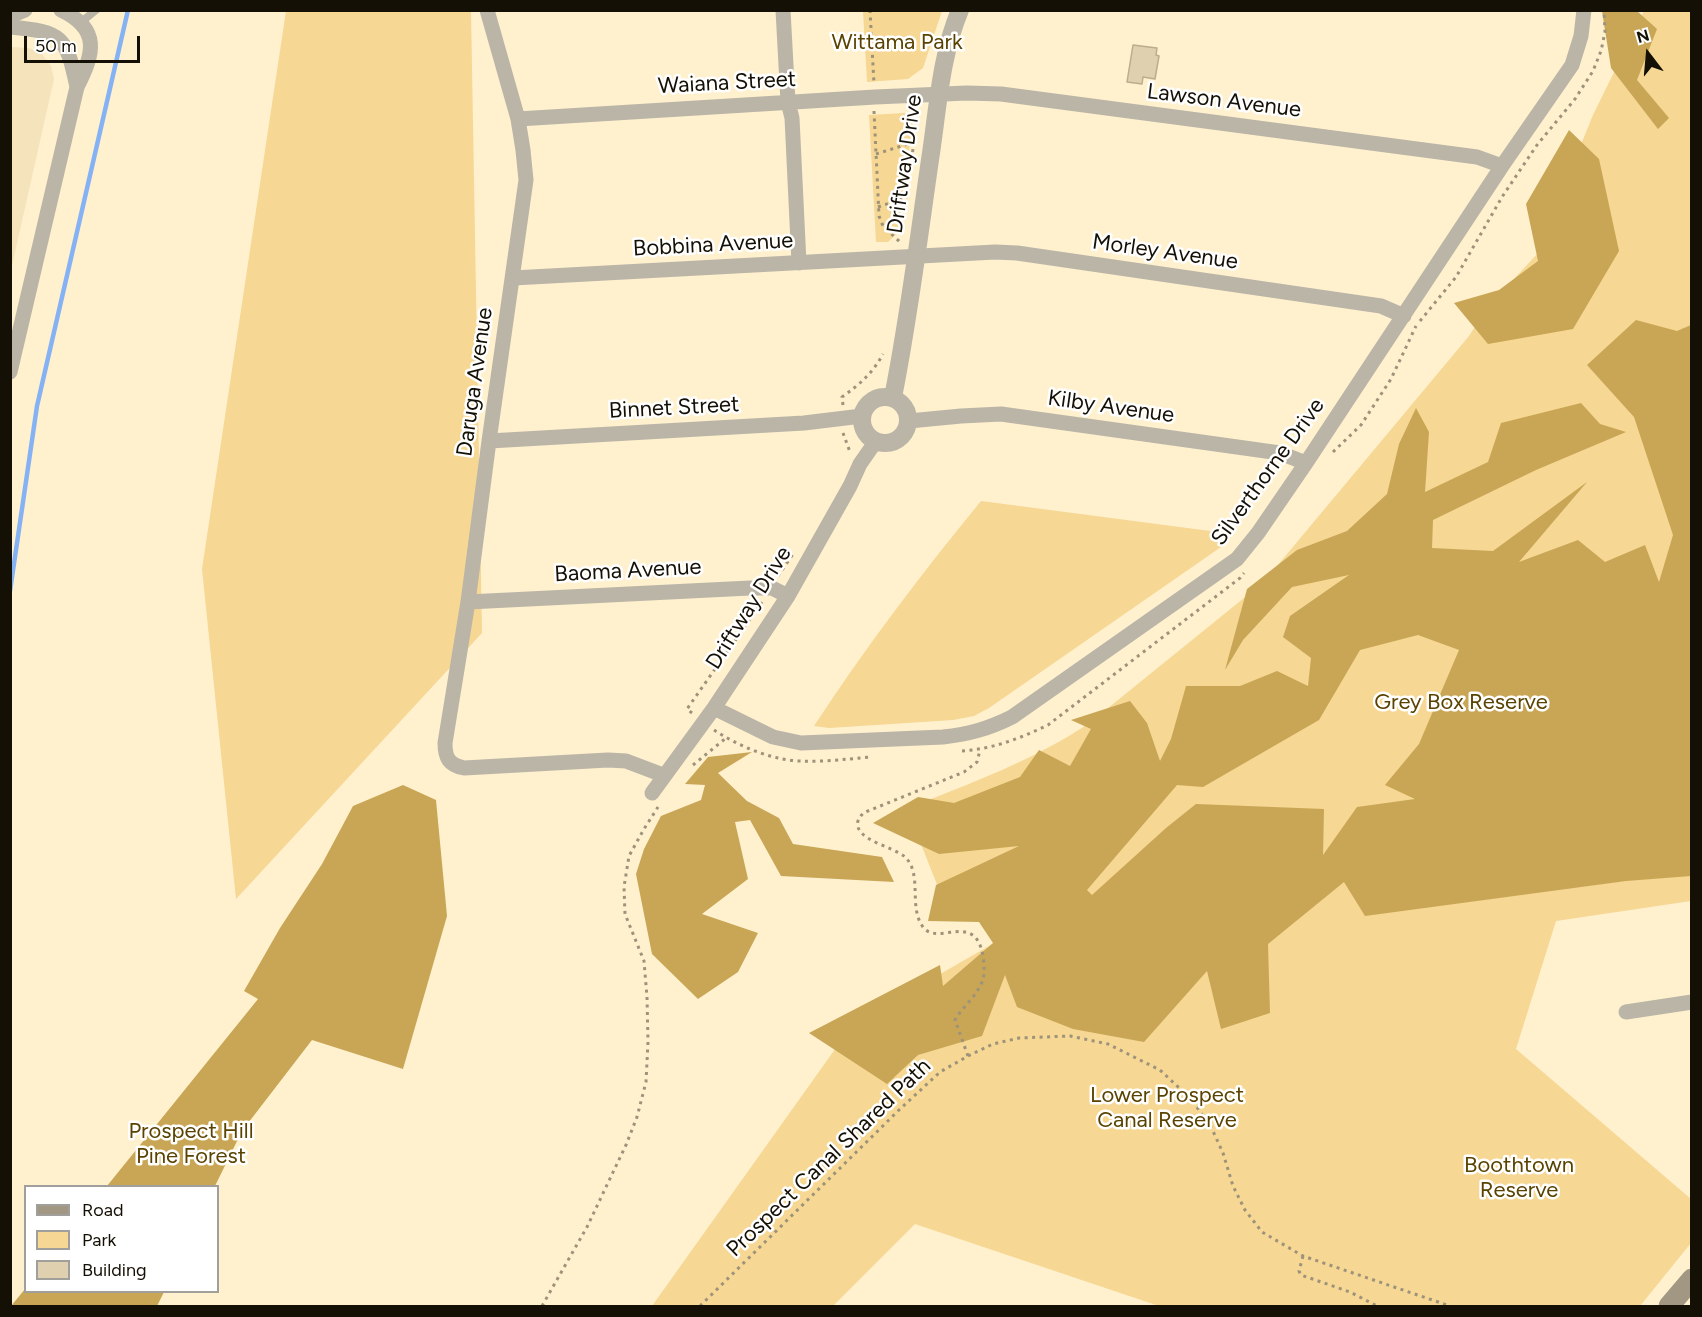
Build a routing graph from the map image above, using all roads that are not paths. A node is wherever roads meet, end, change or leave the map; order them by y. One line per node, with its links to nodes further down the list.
1 (25, 10): 8 (street)
2 (61, 10): 9 (street)
3 (96, 10): 9 (lane)
4 (487, 10): 14 (street, Daruga Avenue)
5 (783, 10): 13 (street)
6 (960, 10): 12 (street, Driftway Drive)
7 (1584, 10): 15 (street, Silverthorne Drive)
8 (10, 16)
9 (80, 22): 11 (street)
10 (10, 27): 11 (street)
11 (77, 87): 20 (street)
12 (939, 94): 13 (street, Waiana Street); 15 (street, Lawson Avenue); 16 (street, Driftway Drive)
13 (788, 102): 14 (street, Waiana Street); 17 (street)
14 (518, 119): 18 (street, Daruga Avenue)
15 (1502, 166): 19 (street, Silverthorne Drive)
16 (916, 256): 17 (street, Bobbina Avenue); 19 (street, Morley Avenue); 21 (street, Driftway Drive)
17 (799, 263): 18 (street, Bobbina Avenue)
18 (513, 278): 24 (street, Daruga Avenue)
19 (1404, 316): 26 (street, Silverthorne Drive)
20 (10, 372)
21 (893, 397): 22 (street); 23 (street)
22 (862, 416): 24 (street, Binnet Street); 25 (street)
23 (909, 421): 25 (street); 26 (street, Kilby Avenue)
24 (489, 441): 28 (street, Daruga Avenue)
25 (876, 441): 27 (street, Driftway Drive)
26 (1306, 463): 29 (street, Silverthorne Drive)
27 (788, 596): 28 (street, Baoma Avenue); 29 (street, Driftway Drive)
28 (468, 602): 30 (street, Daruga Avenue)
29 (714, 708): 30 (street, Driftway Drive)
30 (663, 775): 31 (street, Driftway Drive)
31 (656, 798)
32 (1692, 1002): 33 (street)
33 (1626, 1012)
34 (1692, 1279): 35 (main road)
35 (1669, 1306)

